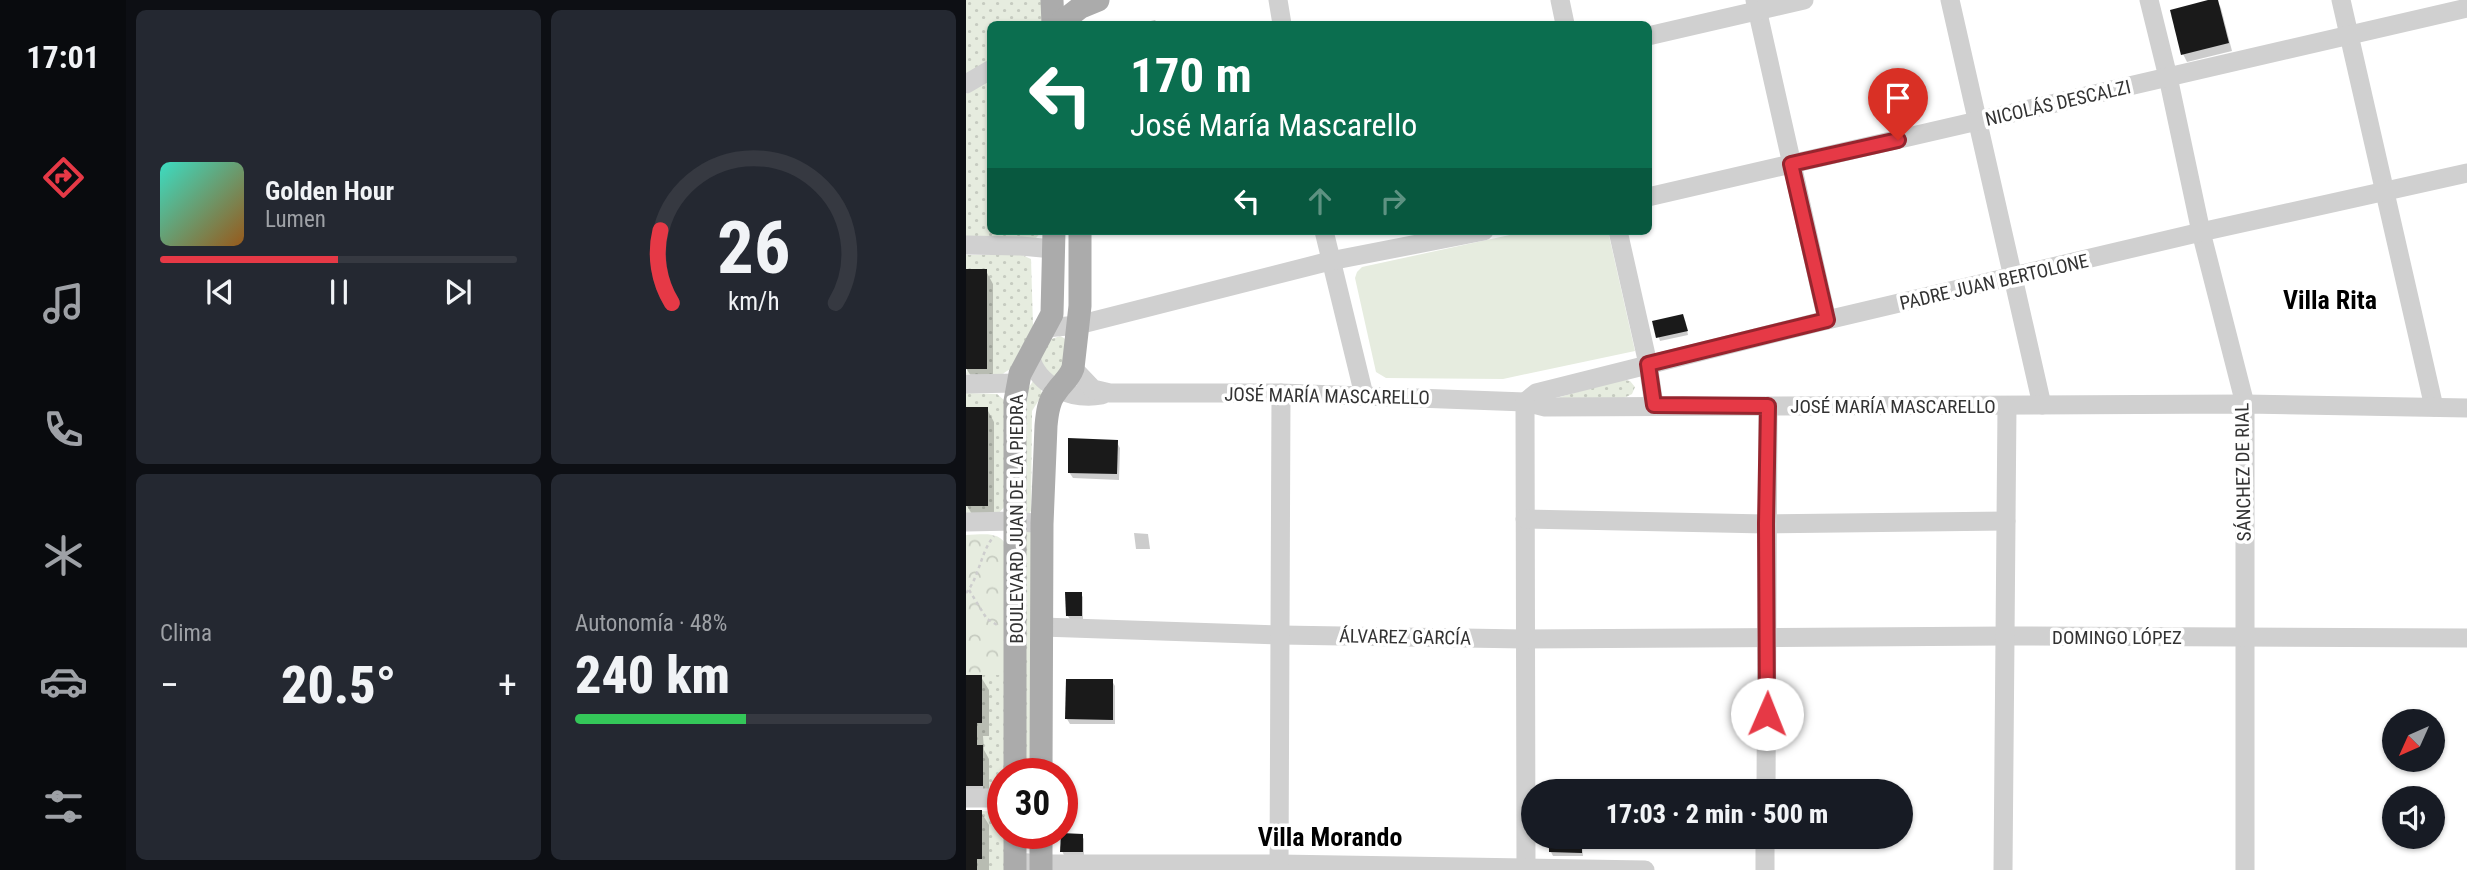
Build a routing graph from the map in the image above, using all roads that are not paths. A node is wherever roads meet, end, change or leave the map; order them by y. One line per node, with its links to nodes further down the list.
1 (1052, 0): 11 (main road)
2 (1278, 0): 13 (street)
3 (1560, 0): 14 (street)
4 (1804, 0): 8 (street)
5 (1950, 0): 20 (street)
6 (2149, 0): 18 (street, SÁNCHEZ DE RIAL)
7 (2341, 0): 16 (street)
8 (1756, 5): 15 (street); 21 (street)
9 (1085, 8): 12 (main road)
10 (2467, 8): 16 (street, NICOLÁS DESCALZI)
11 (1053, 21)
12 (1064, 21)
13 (1282, 21)
14 (1565, 21)
15 (1652, 35)
16 (2348, 36): 18 (street, NICOLÁS DESCALZI); 23 (street)
17 (987, 72): 19 (street)
18 (2168, 77): 20 (street, NICOLÁS DESCALZI); 25 (street, SÁNCHEZ DE RIAL)
19 (966, 84)
20 (1978, 121): 21 (street, NICOLÁS DESCALZI); 33 (street)
21 (1791, 164): 24 (street, NICOLÁS DESCALZI); 34 (street)
22 (2467, 173): 23 (street, PADRE JUAN BERTOLONE)
23 (2386, 192): 25 (street, PADRE JUAN BERTOLONE); 52 (street)
24 (1652, 196)
25 (2201, 232): 33 (street, PADRE JUAN BERTOLONE); 47 (street, SÁNCHEZ DE RIAL)
26 (1080, 235): 35 (main road)
27 (1325, 235): 32 (street)
28 (1463, 235): 32 (street)
29 (1619, 235): 38 (street)
30 (1053, 240): 31 (street); 36 (main road, BOULEVARD JUAN DE LA PIEDRA)
31 (966, 245)
32 (1330, 261): 35 (street); 45 (street)
33 (2014, 278): 34 (street, PADRE JUAN BERTOLONE); 49 (street)
34 (1827, 320): 38 (street, PADRE JUAN BERTOLONE)
35 (1078, 325): 36 (street); 39 (main road)
36 (1046, 328): 37 (main road, BOULEVARD JUAN DE LA PIEDRA)
37 (1030, 355): 40 (main road, BOULEVARD JUAN DE LA PIEDRA); 42 (street)
38 (1648, 364): 46 (street, PADRE JUAN BERTOLONE); 48 (street)
39 (1073, 368): 42 (main road, BOULEVARD JUAN DE LA PIEDRA); 43 (street)
40 (1017, 383): 41 (street); 59 (main road, BOULEVARD JUAN DE LA PIEDRA)
41 (966, 384)
42 (1057, 389): 43 (street, JOSÉ MARÍA MASCARELLO); 57 (main road, BOULEVARD JUAN DE LA PIEDRA)
43 (1110, 393): 44 (street, JOSÉ MARÍA MASCARELLO)
44 (1281, 393): 45 (street, JOSÉ MARÍA MASCARELLO); 61 (street)
45 (1364, 396): 46 (street, JOSÉ MARÍA MASCARELLO)
46 (1525, 402): 48 (street, JOSÉ MARÍA MASCARELLO); 54 (street)
47 (2245, 404): 49 (street, JOSÉ MARÍA MASCARELLO); 52 (street, JOSÉ MARÍA MASCARELLO); 64 (street, SÁNCHEZ DE RIAL)
48 (1654, 405): 50 (street, JOSÉ MARÍA MASCARELLO)
49 (2042, 405): 51 (street, JOSÉ MARÍA MASCARELLO)
50 (1768, 406): 51 (street, JOSÉ MARÍA MASCARELLO); 58 (street)
51 (2007, 406): 55 (street)
52 (2434, 407): 53 (street, JOSÉ MARÍA MASCARELLO)
53 (2467, 408)
54 (1525, 519): 58 (street); 66 (street)
55 (2006, 521): 58 (street); 62 (street)
56 (966, 522): 59 (street)
57 (1042, 524): 59 (street); 60 (main road, BOULEVARD JUAN DE LA PIEDRA)
58 (1766, 524): 63 (street)
59 (1006, 528): 67 (main road, BOULEVARD JUAN DE LA PIEDRA)
60 (1042, 627): 61 (street, ÁLVAREZ GARCÍA); 68 (main road, BOULEVARD JUAN DE LA PIEDRA)
61 (1281, 635): 66 (street, ÁLVAREZ GARCÍA); 76 (street)
62 (2006, 636): 63 (street, DOMINGO LÓPEZ); 64 (street, DOMINGO LÓPEZ); 80 (street)
63 (1768, 637): 66 (street, ÁLVAREZ GARCÍA); 69 (street)
64 (2245, 637): 65 (street, DOMINGO LÓPEZ); 81 (street, SÁNCHEZ DE RIAL)
65 (2467, 638)
66 (1524, 639): 77 (street)
67 (1015, 758)
68 (1041, 758)
69 (1766, 779)
70 (966, 798): 71 (street)
71 (987, 798)
72 (1041, 849): 75 (main road)
73 (1765, 849): 79 (street)
74 (1015, 866): 75 (street)
75 (1041, 867): 76 (street)
76 (1279, 867): 77 (street)
77 (1526, 869): 78 (street)
78 (1645, 870)
79 (1765, 870)
80 (2003, 870)
81 (2245, 870)

